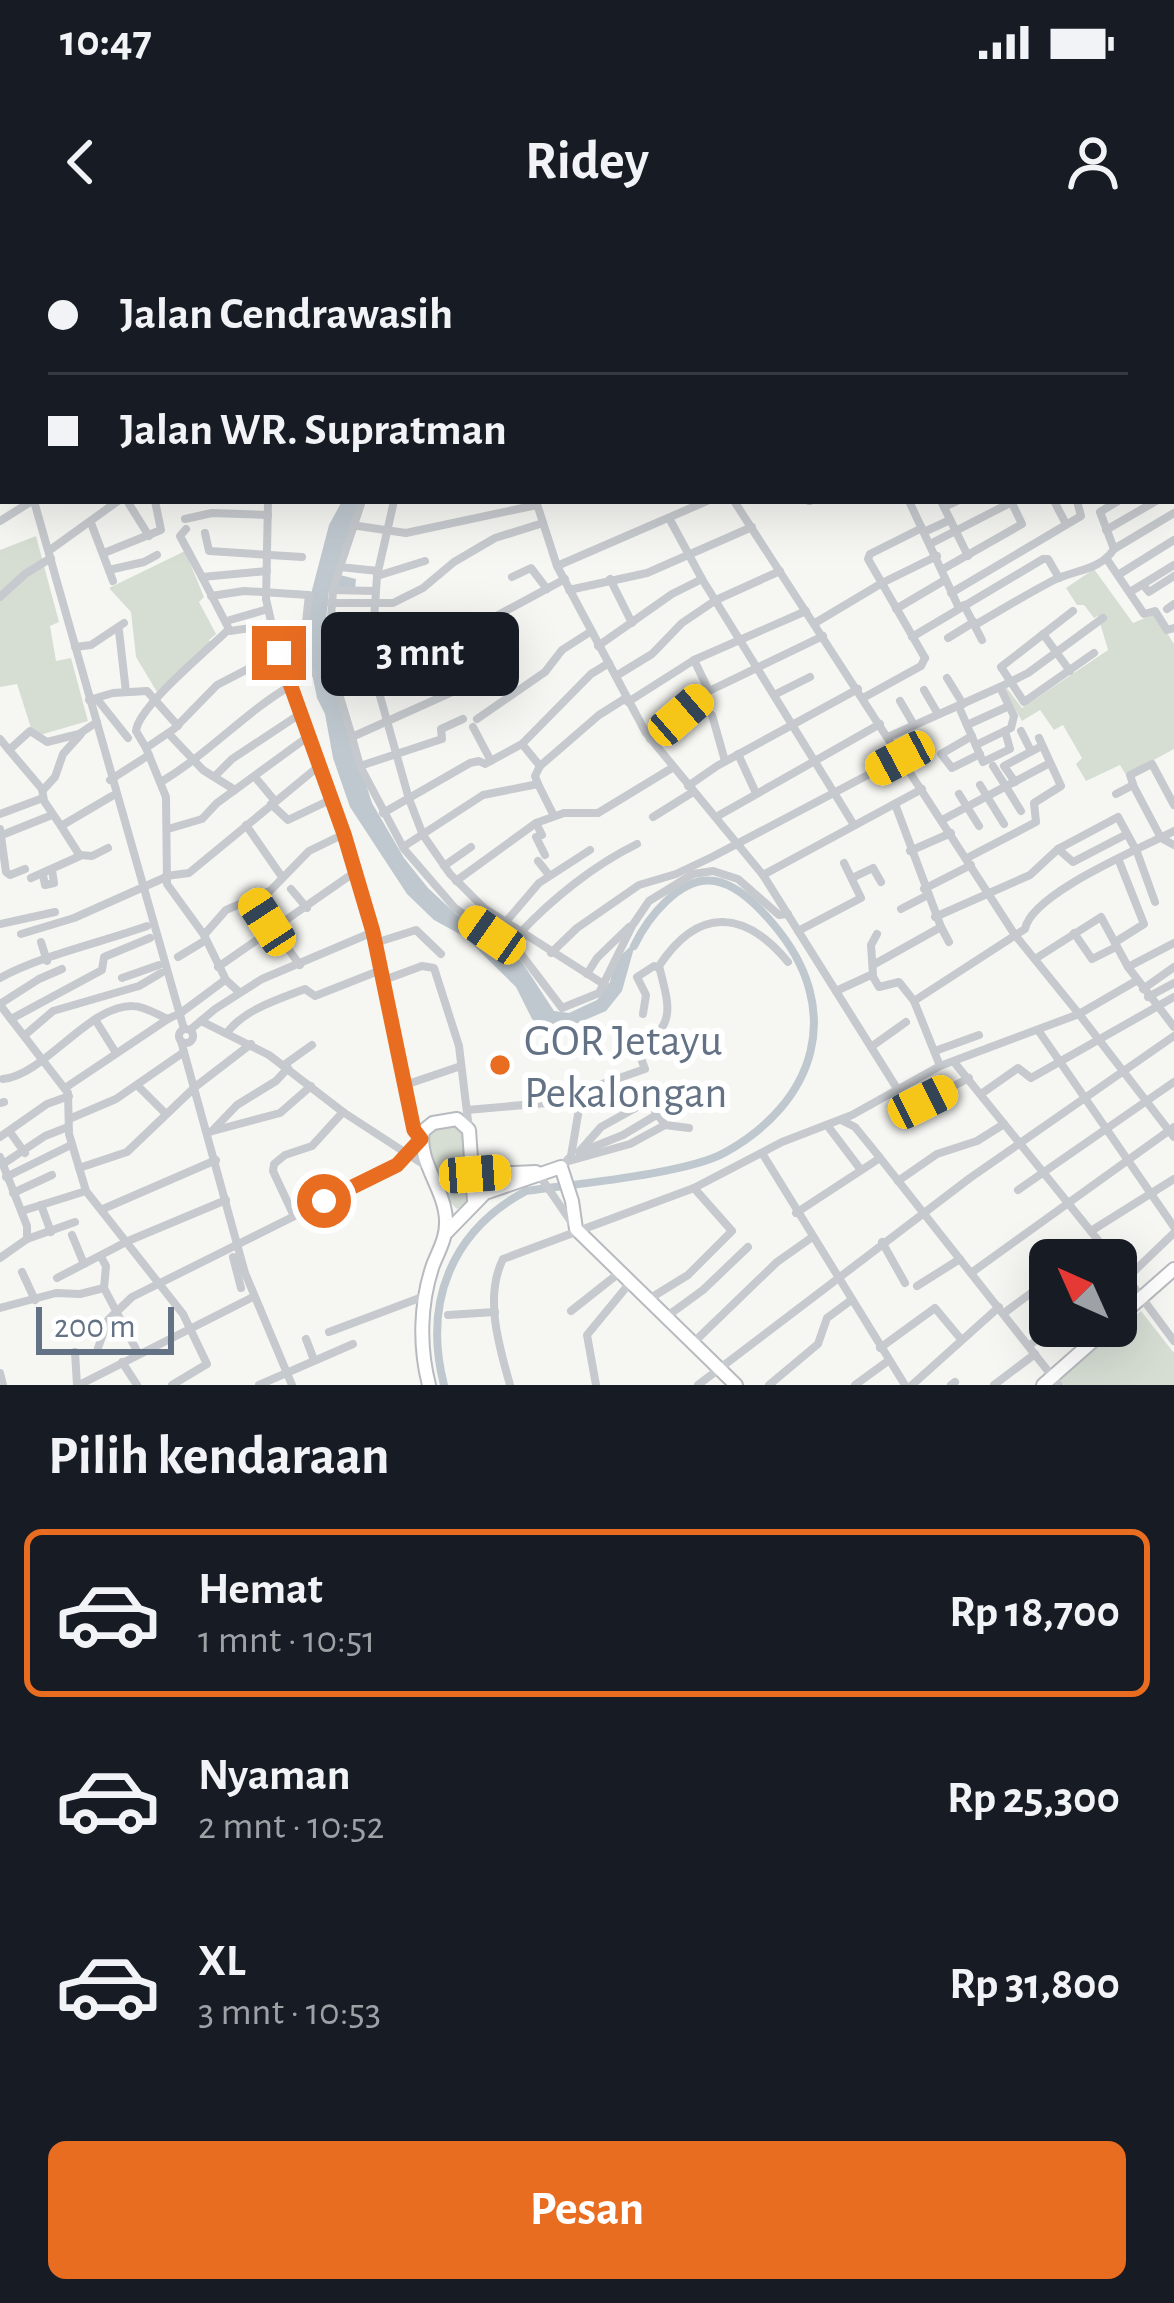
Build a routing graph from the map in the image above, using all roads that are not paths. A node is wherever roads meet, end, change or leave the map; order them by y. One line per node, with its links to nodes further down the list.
1 (28, 504): 26 (street)
2 (34, 504): 44 (street)
3 (114, 504): 27 (street)
4 (129, 504): 37 (street)
5 (156, 504): 37 (street)
6 (268, 504): 22 (street)
7 (361, 504): 54 (street)
8 (393, 504): 36 (street)
9 (533, 504): 23 (street)
10 (537, 504): 28 (street)
11 (700, 504): 24 (street)
12 (736, 504): 31 (street)
13 (911, 504): 32 (street)
14 (943, 504): 25 (street)
15 (1006, 504): 34 (street)
16 (1012, 504): 48 (street)
17 (1056, 504): 29 (street)
18 (1078, 504): 29 (street)
19 (1113, 504): 33 (street)
20 (1151, 504): 33 (street)
21 (1174, 513): 41 (street)
22 (268, 515): 42 (street); 62 (street)
23 (487, 516): 36 (street); 38 (street)
24 (669, 518): 46 (street); 52 (street)
25 (950, 520): 32 (street); 34 (street)
26 (0, 521)
27 (92, 523): 43 (street); 44 (street)
28 (543, 523): 38 (street); 52 (street)
29 (1066, 524): 77 (street)
30 (358, 526): 36 (street)
31 (752, 527): 46 (street); 56 (street)
32 (924, 530): 40 (street); 69 (street)
33 (1106, 530): 41 (street)
34 (956, 531): 40 (street); 48 (street)
35 (205, 533): 42 (street)
36 (387, 533): 58 (street)
37 (149, 536): 43 (street)
38 (495, 538): 82 (street)
39 (1174, 540): 60 (street)
40 (931, 544): 47 (street)
41 (1114, 548): 50 (street)
42 (266, 552): 49 (street); 57 (street)
43 (104, 553): 55 (street)
44 (51, 554): 79 (street); 105 (street)
45 (157, 555): 55 (street)
46 (689, 555): 66 (street); 67 (street)
47 (937, 556): 59 (street); 69 (street)
48 (968, 556): 59 (street)
49 (302, 557)
50 (1106, 558): 60 (street); 64 (street)
51 (425, 561): 58 (street)
52 (557, 566): 65 (street)
53 (1174, 566): 70 (street)
54 (340, 567): 58 (street); 72 (street)
55 (109, 569): 68 (street)
56 (780, 571): 80 (street); 86 (street)
57 (266, 572): 62 (street); 74 (street)
58 (378, 573): 75 (street)
59 (944, 574): 77 (street); 85 (street)
60 (1118, 575): 76 (street)
61 (1174, 576): 70 (street)
62 (202, 577): 78 (street)
63 (512, 578): 71 (street)
64 (1059, 578): 83 (street); 91 (street)
65 (565, 579): 71 (street); 73 (street)
66 (610, 579): 73 (street); 89 (street)
67 (702, 579): 80 (street); 89 (street)
68 (113, 581)
69 (882, 583): 85 (street); 90 (street)
70 (1143, 584): 76 (street)
71 (547, 589): 111 (street)
72 (333, 590): 75 (street); 81 (street)
73 (569, 590): 97 (street)
74 (266, 591): 78 (street); 84 (street); 93 (street)
75 (376, 591): 82 (street)
76 (1130, 592): 95 (street)
77 (951, 593): 83 (street)
78 (211, 596): 92 (street)
79 (0, 597)
80 (716, 600): 102 (street); 117 (street)
81 (330, 603): 82 (street); 94 (street)
82 (375, 606): 96 (street)
83 (962, 607): 91 (street); 100 (street)
84 (268, 609): 92 (street); 93 (street)
85 (896, 609): 100 (street)
86 (806, 610): 90 (street); 102 (street)
87 (1073, 611): 98 (street)
88 (1102, 618): 106 (street)
89 (632, 623): 104 (street)
90 (814, 623): 99 (street)
91 (975, 623): 101 (street); 103 (street)
92 (229, 625): 93 (street); 133 (street)
93 (272, 628): 107 (street)
94 (328, 628): 96 (street); 114 (street)
95 (1174, 628)
96 (372, 630): 111 (street)
97 (590, 632): 104 (street); 167 (street)
98 (1043, 634): 106 (street); 121 (street)
99 (823, 636): 113 (street); 128 (street)
100 (912, 637): 128 (street)
101 (948, 638)
102 (741, 640): 109 (street); 113 (street)
103 (982, 640)
104 (598, 646): 110 (street)
105 (76, 652): 127 (street); 130 (street)
106 (1056, 652): 115 (street); 121 (street)
107 (279, 653): 120 (street); 146 (street)
108 (1094, 653): 115 (street)
109 (694, 660): 126 (street); 131 (street)
110 (609, 662): 117 (street); 157 (street)
111 (371, 664): 114 (street); 122 (street)
112 (515, 664): 141 (street)
113 (758, 667): 126 (street); 129 (street)
114 (331, 668): 125 (street)
115 (1070, 671): 121 (street)
116 (312, 673): 120 (street)
117 (616, 676): 131 (street)
118 (810, 676): 129 (street)
119 (947, 678): 134 (street)
120 (288, 681): 136 (street); 166 (street)
121 (1011, 683): 123 (street)
122 (379, 684): 125 (street); 141 (street)
123 (1000, 687): 134 (street); 135 (street)
124 (923, 690): 137 (street)
125 (338, 691): 152 (street)
126 (710, 691): 156 (street)
127 (126, 692): 130 (street); 133 (street)
128 (861, 694): 142 (street); 143 (street)
129 (775, 695): 143 (street)
130 (92, 700): 140 (street); 154 (street)
131 (627, 700): 156 (street); 172 (street)
132 (900, 701): 144 (street)
133 (155, 703): 146 (street); 161 (street)
134 (961, 705): 137 (street); 145 (street)
135 (1009, 706): 145 (street); 147 (street)
136 (300, 714): 151 (street); 175 (street)
137 (938, 714): 144 (street)
138 (712, 715): 168 (street)
139 (463, 719): 162 (street)
140 (95, 722): 149 (street); 177 (street)
141 (388, 724): 152 (street); 162 (street)
142 (880, 724): 153 (street); 165 (street)
143 (793, 725): 163 (street); 165 (street)
144 (914, 725): 153 (street)
145 (967, 725): 158 (street)
146 (178, 726): 150 (street)
147 (1005, 731): 158 (street); 158 (street)
148 (1021, 731): 159 (street)
149 (81, 733): 160 (street); 188 (street)
150 (169, 734): 161 (street); 166 (street)
151 (309, 736): 170 (street); 176 (street)
152 (352, 737): 171 (street)
153 (888, 737): 164 (street)
154 (128, 738)
155 (0, 739): 160 (street)
156 (650, 739): 174 (street)
157 (522, 744): 167 (street); 172 (street)
158 (976, 745)
159 (1036, 746): 169 (street); 181 (street)
160 (6, 750): 188 (street)
161 (148, 751): 177 (street); 178 (street)
162 (397, 754): 171 (street); 194 (street)
163 (738, 754): 168 (street); 186 (street)
164 (900, 758): 185 (street); 187 (street)
165 (814, 759): 186 (street); 187 (street)
166 (194, 760): 175 (street); 178 (street)
167 (491, 761): 194 (street)
168 (725, 761): 183 (street)
169 (1050, 763): 181 (street); 236 (street)
170 (319, 766): 193 (street); 195 (street)
171 (360, 766): 201 (street)
172 (539, 766): 179 (street)
173 (993, 766): 181 (street)
174 (672, 768): 183 (street); 204 (street)
175 (215, 776): 184 (street)
176 (255, 777): 184 (street); 195 (street)
177 (110, 780): 191 (street); 198 (street)
178 (161, 782): 214 (street)
179 (538, 784): 204 (street); 220 (street)
180 (980, 785): 192 (street)
181 (1011, 785): 192 (street); 200 (street)
182 (1133, 785): 190 (street); 197 (street); 221 (street)
183 (690, 789): 205 (street); 206 (street)
184 (235, 790): 214 (street)
185 (922, 790): 196 (street); 207 (street)
186 (755, 791): 206 (street)
187 (834, 792): 211 (street); 222 (street)
188 (43, 794): 202 (street); 203 (street)
189 (958, 794): 199 (street)
190 (1116, 794)
191 (112, 796): 198 (street); 212 (street)
192 (987, 796): 199 (street); 209 (street)
193 (332, 799): 195 (street); 218 (street)
194 (409, 799): 201 (street); 220 (street)
195 (273, 802): 210 (street)
196 (895, 804): 211 (street); 230 (street)
197 (1174, 805)
198 (118, 807): 247 (street)
199 (967, 807): 207 (street); 213 (street)
200 (1022, 812)
201 (383, 813): 225 (street)
202 (0, 814)
203 (52, 815): 212 (street); 216 (street)
204 (554, 816): 208 (street)
205 (653, 817)
206 (716, 817): 222 (street)
207 (942, 820): 217 (street)
208 (536, 823): 240 (street); 245 (street)
209 (1004, 824)
210 (246, 825): 242 (street); 243 (street)
211 (854, 825): 241 (street)
212 (62, 826): 232 (street)
213 (979, 826)
214 (167, 829): 242 (street)
215 (1174, 832): 221 (street)
216 (1, 833): 233 (street)
217 (951, 833): 230 (street); 236 (street)
218 (344, 834): 238 (street); 243 (street)
219 (1127, 834): 228 (street); 228 (street); 231 (street)
220 (423, 835): 225 (street); 237 (street)
221 (1161, 838): 224 (street); 231 (street)
222 (738, 842): 241 (street); 280 (street)
223 (637, 844): 267 (street)
224 (1174, 845)
225 (403, 847): 300 (street)
226 (471, 847): 237 (street)
227 (108, 848): 232 (street)
228 (1058, 849): 251 (street)
229 (590, 850): 240 (street)
230 (910, 851): 250 (street)
231 (1137, 852): 234 (street); 253 (street)
232 (80, 855): 239 (street)
233 (1, 858): 239 (street)
234 (1119, 861): 271 (street); 277 (street)
235 (844, 863): 244 (street)
236 (967, 864): 250 (street); 251 (street)
237 (443, 866): 245 (street)
238 (355, 872): 254 (street); 266 (street)
239 (47, 873): 248 (street)
240 (550, 875): 259 (street)
241 (764, 875): 257 (street)
242 (166, 877): 247 (street); 273 (street)
243 (282, 877): 252 (street)
244 (852, 878): 246 (street); 265 (street)
245 (455, 881): 259 (street)
246 (881, 882)
247 (138, 887): 261 (street); 268 (street); 279 (street)
248 (56, 888)
249 (291, 889): 254 (street)
250 (925, 892): 255 (street); 258 (street)
251 (985, 895): 258 (street); 271 (street)
252 (252, 900): 264 (street); 273 (street)
253 (1155, 902)
254 (307, 908): 264 (street)
255 (901, 910)
256 (56, 912): 260 (street)
257 (788, 914): 262 (street); 265 (street)
258 (935, 917): 263 (street)
259 (504, 923): 267 (street)
260 (0, 924)
261 (147, 926): 272 (street); 284 (street)
262 (632, 926): 294 (street); 300 (street)
263 (941, 928): 275 (street); 293 (street)
264 (273, 930): 286 (street); 287 (street)
265 (798, 931): 302 (street)
266 (373, 932): 276 (street); 286 (street)
267 (520, 933): 280 (street)
268 (21, 934)
269 (877, 934): 293 (street)
270 (1074, 934): 277 (street); 277 (street); 283 (street)
271 (1012, 936): 283 (street); 306 (street)
272 (150, 938): 279 (street); 311 (street)
273 (205, 938): 282 (street); 287 (street)
274 (41, 942): 284 (street)
275 (949, 942)
276 (375, 943): 281 (street); 295 (street)
277 (1117, 944): 288 (street)
278 (1174, 944): 288 (street)
279 (158, 950): 292 (street); 304 (street)
280 (551, 953): 294 (street)
281 (441, 954)
282 (178, 958)
283 (1035, 959): 310 (street)
284 (47, 961): 296 (street)
285 (788, 962): 290 (street)
286 (300, 965): 303 (street)
287 (218, 967): 298 (street)
288 (1128, 967): 301 (street)
289 (1174, 967): 301 (street)
290 (658, 968): 309 (street); 346 (street)
291 (62, 969): 307 (street)
292 (160, 969): 297 (street); 304 (street); 318 (street)
293 (872, 970): 302 (street); 306 (street)
294 (587, 974): 300 (street)
295 (382, 975): 317 (street); 331 (street); 339 (street)
296 (0, 978)
297 (122, 979)
298 (226, 980): 303 (street); 314 (street)
299 (1174, 983): 301 (street)
300 (605, 985)
301 (1142, 989): 308 (street); 310 (street)
302 (836, 991): 324 (street)
303 (239, 992): 314 (street)
304 (169, 994): 314 (street)
305 (1174, 997): 308 (street)
306 (914, 1001): 325 (street)
307 (0, 1005): 311 (street)
308 (1157, 1008): 315 (street); 321 (street)
309 (644, 1014)
310 (1078, 1014): 316 (street); 321 (street)
311 (10, 1018): 318 (street)
312 (96, 1021): 314 (street); 326 (street); 328 (street)
313 (906, 1022): 324 (street)
314 (185, 1027): 317 (street); 326 (street); 327 (street)
315 (1174, 1027)
316 (1038, 1030): 329 (street); 330 (street)
317 (227, 1033): 322 (street)
318 (26, 1035): 328 (street)
319 (979, 1035): 325 (street)
320 (1174, 1036): 334 (street)
321 (1100, 1042): 330 (street); 334 (street)
322 (251, 1044): 333 (street); 342 (street)
323 (312, 1045): 333 (street)
324 (872, 1047): 343 (street)
325 (935, 1051): 332 (street)
326 (116, 1052): 344 (street)
327 (185, 1055): 340 (street); 342 (street)
328 (41, 1060): 336 (street); 344 (street)
329 (954, 1062): 332 (street); 337 (street)
330 (1059, 1063): 345 (street); 347 (street)
331 (461, 1066): 339 (street); 350 (street)
332 (940, 1066): 343 (street)
333 (286, 1067): 341 (street); 364 (street)
334 (1121, 1070): 347 (street); 348 (street)
335 (576, 1075): 346 (street)
336 (3, 1079)
337 (966, 1081): 345 (street); 349 (street)
338 (1174, 1082): 348 (street)
339 (404, 1084): 367 (street)
340 (138, 1086): 352 (street); 356 (street)
341 (311, 1086): 351 (street); 364 (street)
342 (195, 1087): 352 (street); 364 (street)
343 (898, 1090): 354 (street)
344 (66, 1092): 356 (street); 366 (street)
345 (981, 1094): 359 (street)
346 (581, 1095): 350 (street); 377 (street)
347 (1083, 1097): 362 (street); 368 (street)
348 (1146, 1101): 362 (street); 365 (street)
349 (923, 1102)
350 (467, 1110): 363 (street)
351 (343, 1112): 371 (street); 404 (street)
352 (165, 1113): 379 (street)
353 (658, 1114): 357 (street); 377 (street); 377 (street)
354 (852, 1115): 355 (street); 360 (street)
355 (842, 1120): 358 (street); 360 (street)
356 (68, 1123): 369 (street); 370 (street)
357 (665, 1125): 361 (street); 377 (street)
358 (827, 1125): 372 (street); 381 (street)
359 (1002, 1126): 368 (street); 388 (street)
360 (855, 1127): 373 (street)
361 (689, 1128)
362 (1105, 1128): 376 (street); 382 (street)
363 (469, 1130): 367 (main road); 384 (main road)
364 (210, 1132): 374 (street)
365 (1172, 1132): 376 (street)
366 (5, 1135): 370 (street)
367 (423, 1136): 371 (street); 380 (main road)
368 (1017, 1144): 382 (street); 403 (street)
369 (71, 1145): 379 (street); 386 (street)
370 (25, 1153): 375 (street)
371 (406, 1154): 378 (street); 380 (street)
372 (762, 1154): 389 (street); 402 (street)
373 (880, 1158): 381 (street); 388 (street)
374 (216, 1160): 394 (street); 400 (street)
375 (1, 1161): 386 (street)
376 (1128, 1161): 393 (street); 397 (street)
377 (568, 1162): 385 (main road); 396 (main road)
378 (397, 1165): 380 (street); 404 (street)
379 (79, 1168): 391 (street)
380 (429, 1168): 398 (main road)
381 (861, 1170): 402 (street)
382 (1040, 1172): 390 (street); 397 (street)
383 (52, 1174): 392 (street)
384 (475, 1174): 385 (main road); 399 (main road)
385 (540, 1176): 396 (street); 399 (main road)
386 (6, 1177): 392 (street)
387 (1174, 1179): 393 (street)
388 (898, 1181): 403 (street)
389 (694, 1188): 406 (street); 443 (street)
390 (1018, 1190)
391 (86, 1191): 395 (street); 400 (street)
392 (13, 1193): 401 (street)
393 (1151, 1193): 407 (street); 408 (street)
394 (226, 1200): 415 (street); 417 (street)
395 (41, 1205): 401 (street); 409 (street)
396 (567, 1205): 406 (main road)
397 (1067, 1205): 408 (street); 427 (street)
398 (444, 1206): 399 (main road); 410 (main road)
399 (471, 1207): 410 (main road)
400 (103, 1209): 415 (street)
401 (22, 1211): 413 (street)
402 (796, 1213): 412 (street)
403 (924, 1213): 416 (street); 422 (street)
404 (293, 1216): 417 (street)
405 (75, 1222): 409 (street)
406 (576, 1229): 431 (main road); 450 (street)
407 (1174, 1230): 424 (street)
408 (1091, 1231): 414 (street)
409 (51, 1232): 413 (street)
410 (445, 1234): 439 (main road)
411 (72, 1235): 423 (street)
412 (811, 1238): 429 (street); 459 (street)
413 (28, 1239): 421 (street)
414 (1098, 1239)
415 (128, 1241): 419 (street); 432 (street)
416 (882, 1243): 429 (street); 433 (street)
417 (238, 1244): 428 (street); 432 (street)
418 (748, 1247): 452 (street)
419 (101, 1257): 423 (street); 435 (street)
420 (232, 1257): 428 (street)
421 (0, 1258)
422 (960, 1259): 427 (street); 434 (street)
423 (84, 1264): 430 (street)
424 (1137, 1268)
425 (1174, 1270): 441 (main road)
426 (22, 1272): 442 (street)
427 (971, 1273): 448 (street)
428 (241, 1274): 436 (street); 440 (street)
429 (835, 1277): 444 (street); 470 (street)
430 (57, 1278)
431 (624, 1279): 443 (main road); 449 (street); 485 (street)
432 (158, 1282): 447 (street); 453 (street)
433 (905, 1283)
434 (916, 1286)
435 (104, 1288): 442 (street); 447 (street)
436 (241, 1288)
437 (1137, 1291): 441 (street)
438 (1029, 1292): 448 (street)
439 (425, 1295): 454 (street); 483 (main road)
440 (253, 1297): 453 (street); 471 (street)
441 (1142, 1297): 445 (main road); 455 (street)
442 (35, 1300): 446 (street)
443 (647, 1301): 452 (main road)
444 (850, 1301): 463 (street); 488 (street)
445 (1137, 1301)
446 (0, 1308)
447 (116, 1308): 462 (street); 466 (street)
448 (1001, 1310): 456 (street); 464 (street)
449 (571, 1311)
450 (495, 1312): 451 (street); 484 (street)
451 (448, 1315)
452 (665, 1318): 459 (main road)
453 (192, 1328): 466 (street); 473 (street)
454 (328, 1332)
455 (1172, 1334)
456 (960, 1338): 463 (street); 490 (street)
457 (306, 1339): 467 (street)
458 (353, 1344): 467 (street)
459 (692, 1344): 470 (main road)
460 (1034, 1347): 464 (street)
461 (1088, 1347): 475 (main road)
462 (98, 1348)
463 (880, 1348): 468 (street)
464 (1032, 1350): 475 (street); 491 (street)
465 (75, 1352): 478 (street)
466 (138, 1352): 469 (street)
467 (322, 1361): 471 (street)
468 (888, 1361): 489 (street); 490 (street)
469 (122, 1363): 474 (street); 479 (street)
470 (718, 1368): 486 (street); 487 (main road)
471 (286, 1372): 481 (street); 482 (street)
472 (0, 1373): 477 (street)
473 (190, 1373): 476 (street); 480 (street)
474 (93, 1382): 478 (street)
475 (1052, 1382)
476 (198, 1384)
477 (3, 1385)
478 (78, 1385)
479 (137, 1385)
480 (172, 1385)
481 (259, 1385)
482 (292, 1385)
483 (429, 1385)
484 (510, 1385)
485 (596, 1385)
486 (698, 1385)
487 (736, 1385)
488 (770, 1385)
489 (855, 1385)
490 (909, 1385)
491 (994, 1385)

